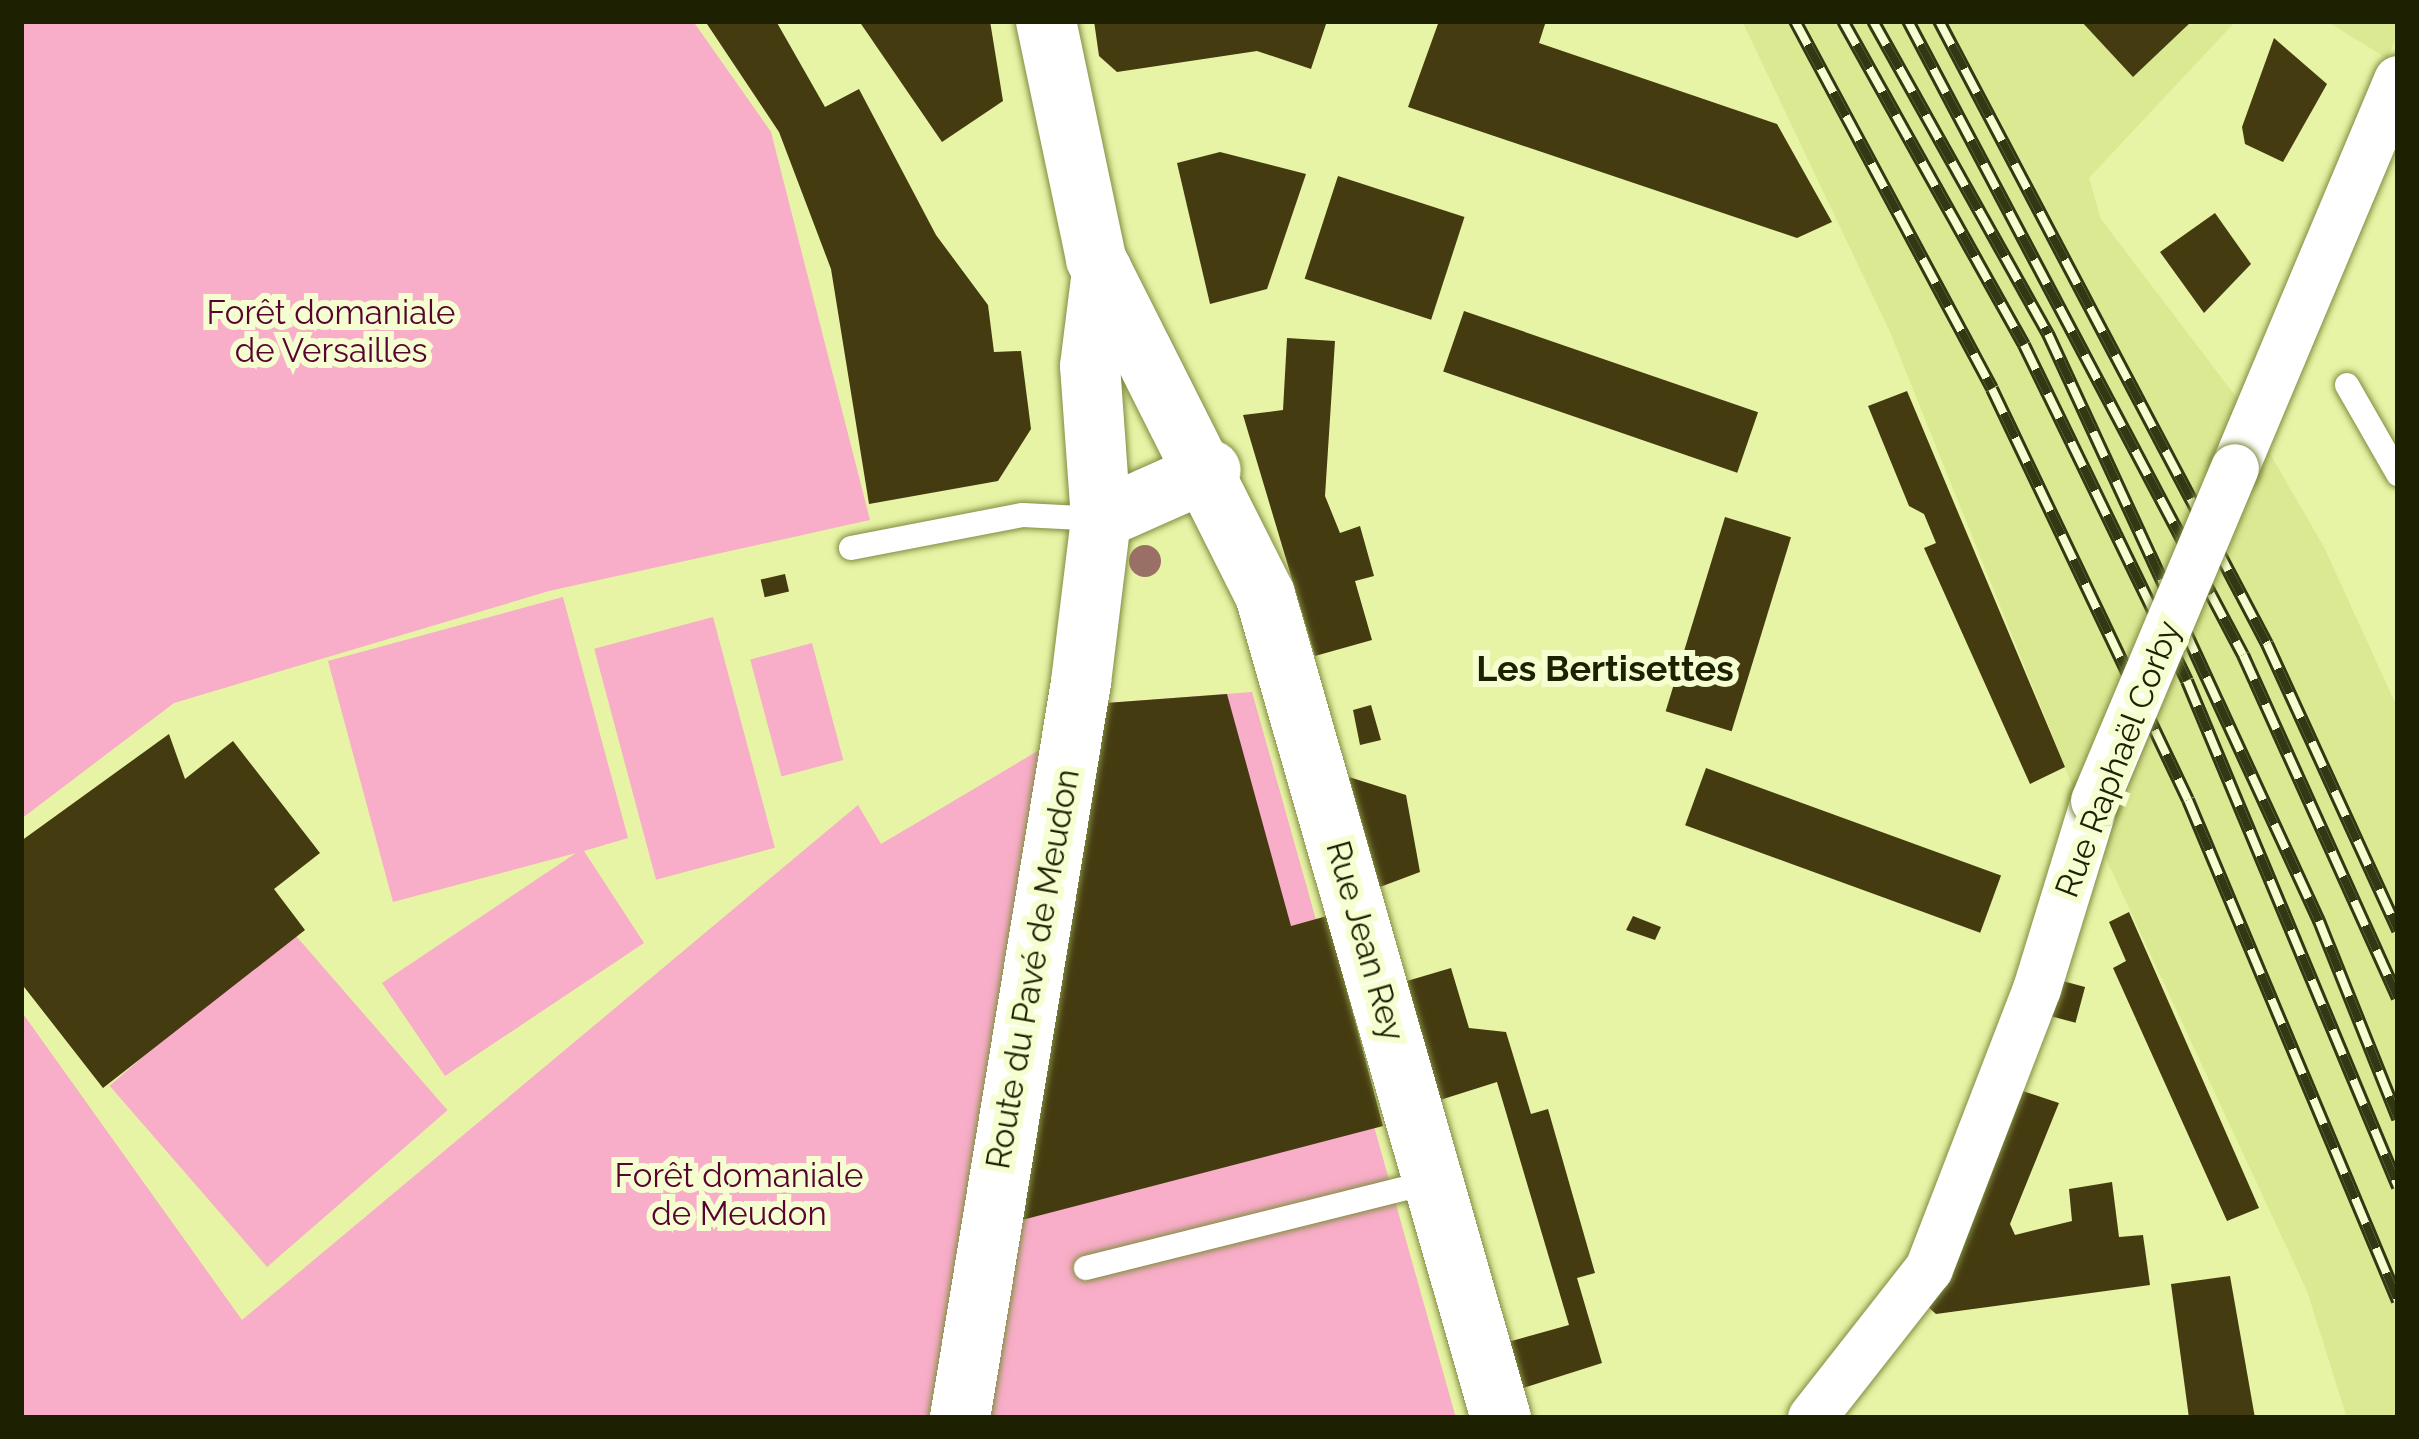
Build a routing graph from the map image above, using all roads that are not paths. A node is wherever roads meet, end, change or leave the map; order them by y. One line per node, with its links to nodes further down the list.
1 (1046, 21): 4 (street)
2 (2398, 80): 3 (street, Rue Raphaël Corby)
3 (2382, 149): 14 (street, Rue Raphaël Corby, bridge)
4 (1102, 271): 6 (street, Rue Jean Rey); 8 (street, Route du Pavé de Meudon)
5 (2347, 385): 7 (lane)
6 (1211, 470): 8 (street); 10 (street, Rue Jean Rey)
7 (2398, 474)
8 (1101, 519): 9 (lane); 12 (street, Route du Pavé de Meudon)
9 (851, 548)
10 (1434, 1181): 11 (lane); 13 (street, Rue Jean Rey)
11 (1086, 1268)
12 (959, 1418)
13 (1501, 1418)
14 (1812, 1418)

